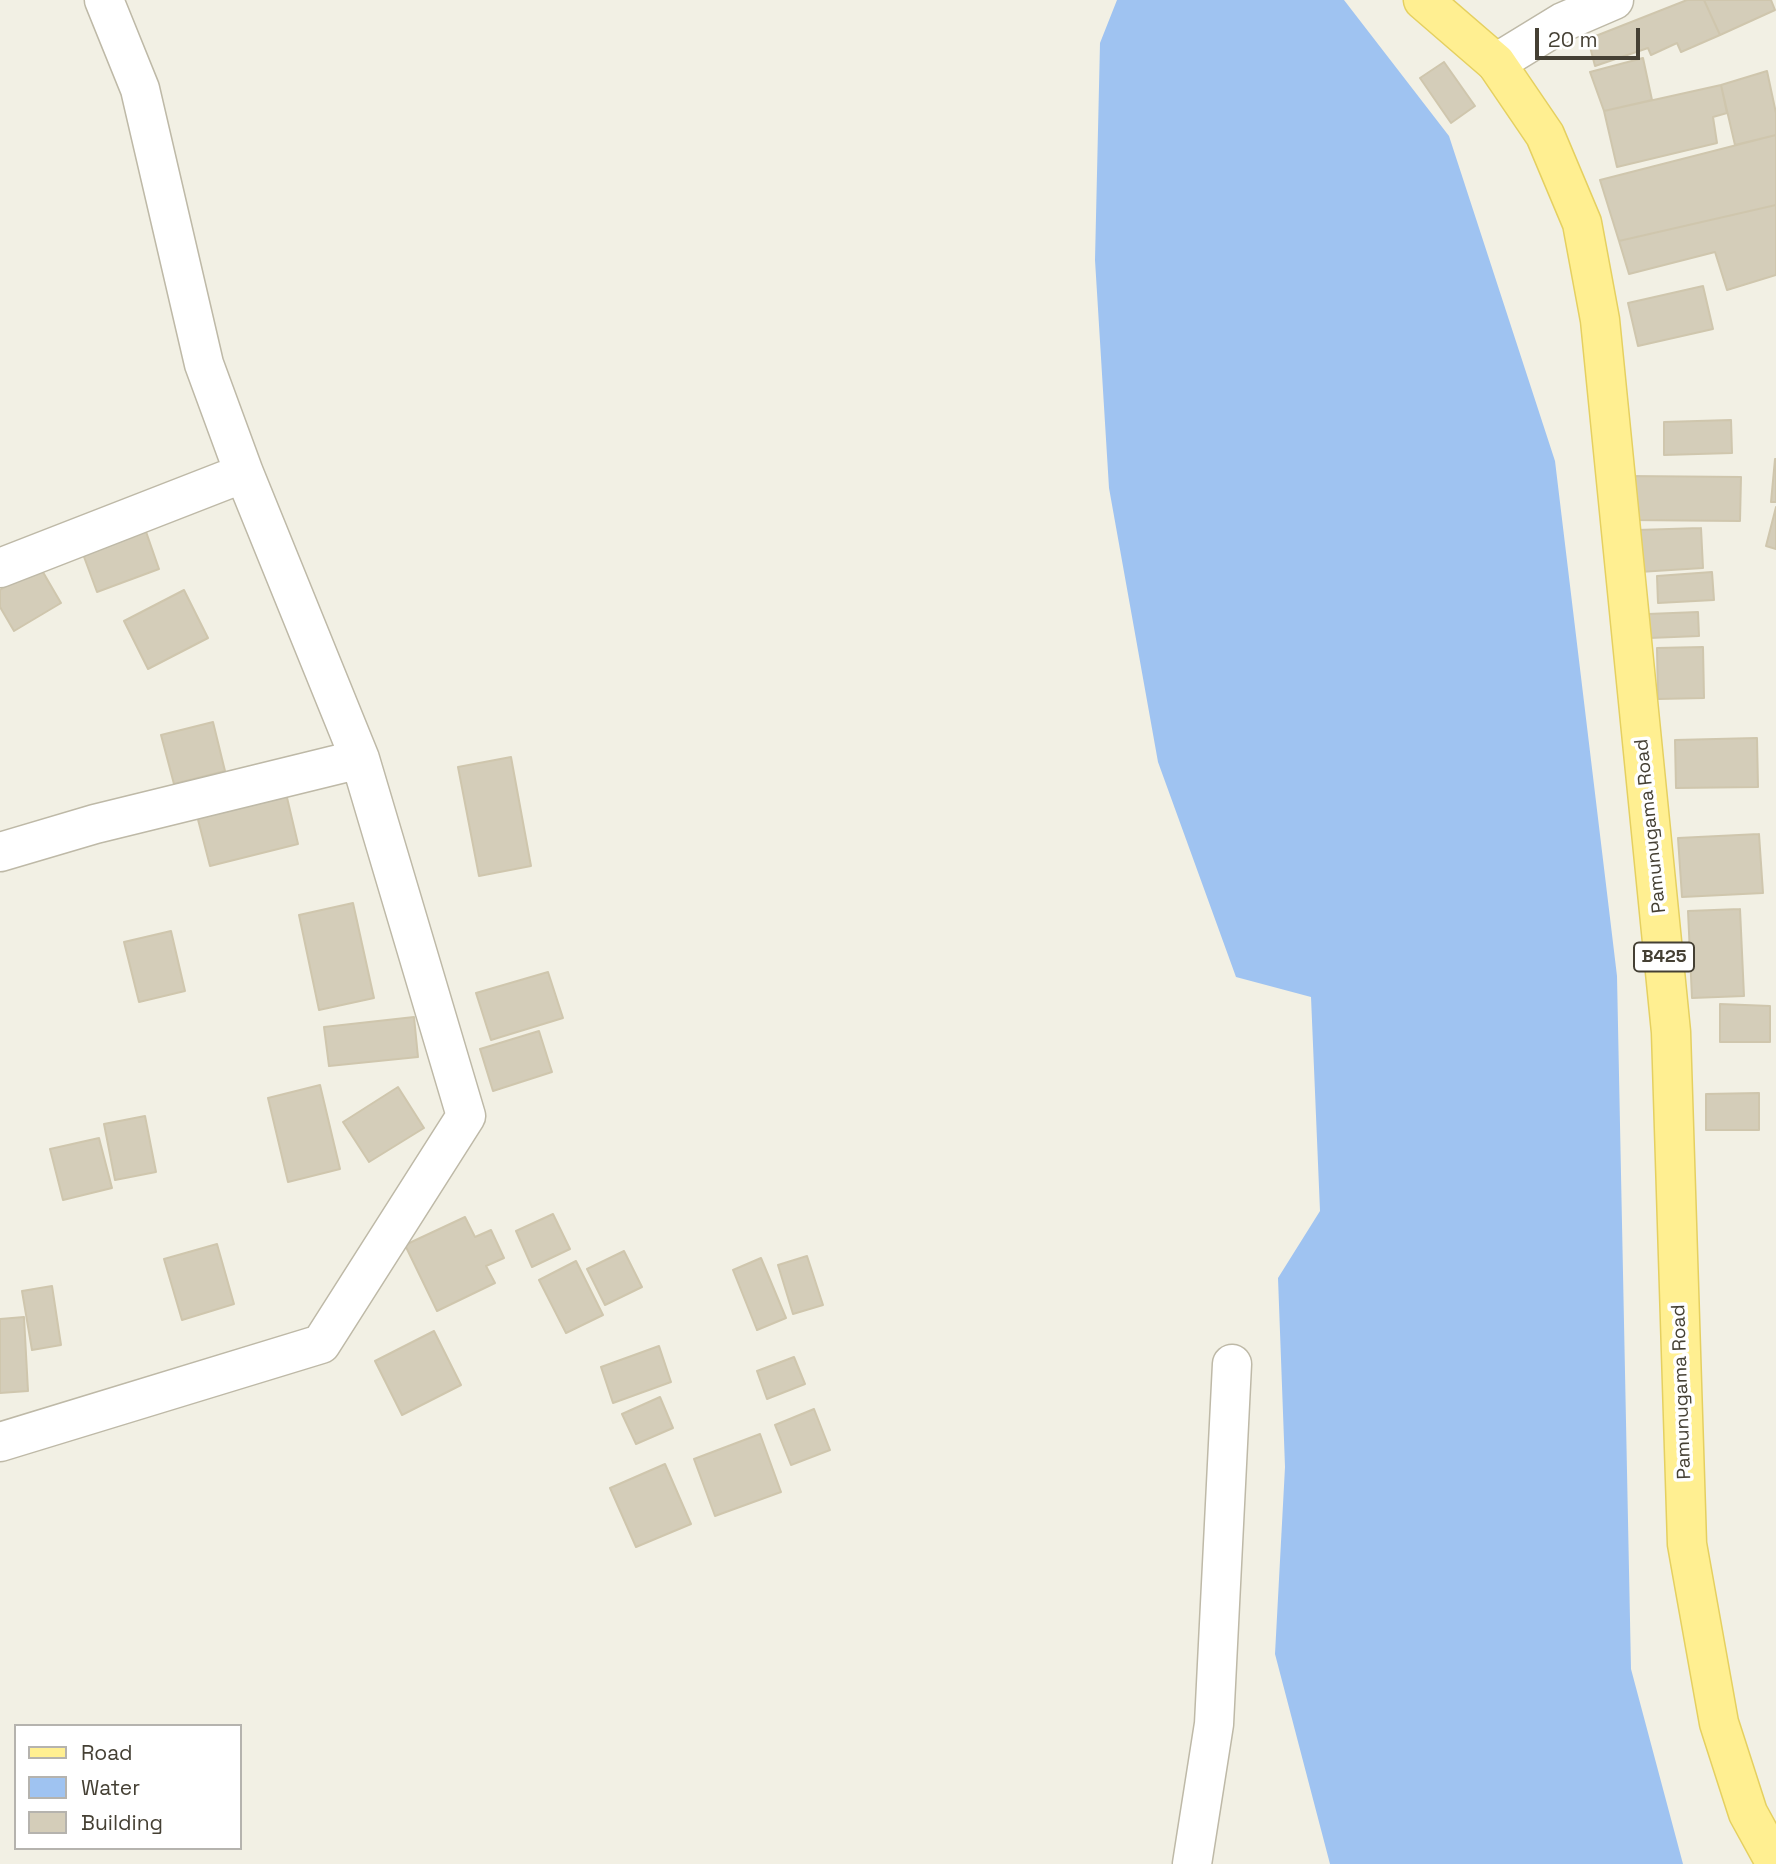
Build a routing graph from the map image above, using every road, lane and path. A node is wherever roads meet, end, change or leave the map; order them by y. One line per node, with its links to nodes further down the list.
1 (104, 0): 5 (street)
2 (1423, 0): 4 (main road, Pamunugama Road / B425)
3 (1614, 0): 4 (street)
4 (1496, 63): 12 (main road, Pamunugama Road / B425)
5 (244, 473): 6 (street); 7 (street)
6 (0, 568)
7 (360, 759): 8 (street); 10 (street)
8 (0, 852)
9 (1232, 1364): 11 (street)
10 (0, 1443)
11 (1192, 1864)
12 (1776, 1864)

